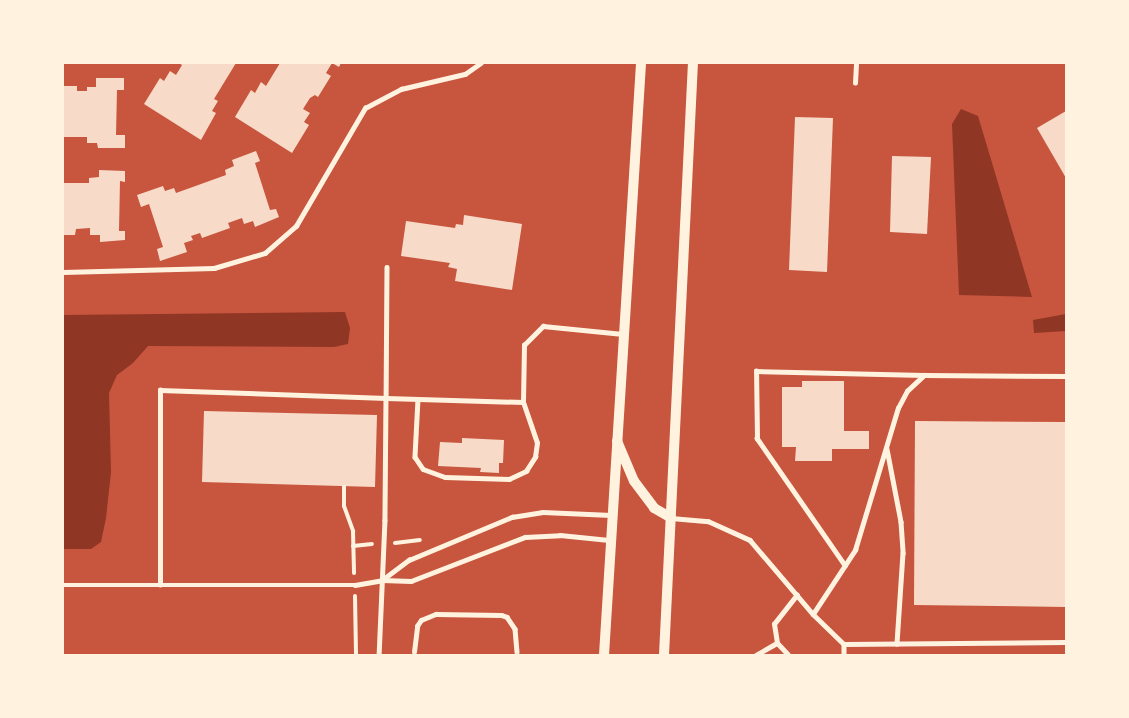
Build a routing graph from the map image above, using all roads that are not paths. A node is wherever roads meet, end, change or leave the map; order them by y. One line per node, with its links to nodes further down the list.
1 (481, 63): 7 (lane)
2 (641, 63): 8 (street)
3 (693, 63): 17 (street)
4 (856, 63): 5 (lane)
5 (855, 83)
6 (387, 267): 11 (lane)
7 (63, 272)
8 (623, 334): 13 (lane); 14 (street)
9 (924, 375): 10 (lane); 15 (lane); 19 (lane)
10 (1066, 376)
11 (386, 398): 12 (lane); 20 (lane); 22 (lane)
12 (418, 399): 13 (lane); 13 (lane)
13 (523, 402)
14 (616, 438): 16 (street); 17 (street)
15 (887, 446): 19 (lane); 28 (lane)
16 (611, 515): 18 (street); 20 (lane)
17 (671, 518): 23 (lane); 33 (street)
18 (609, 540): 20 (lane); 32 (street)
19 (845, 566): 24 (lane)
20 (382, 580): 22 (lane); 31 (lane)
21 (63, 585): 22 (lane)
22 (160, 585)
23 (797, 595): 24 (lane); 26 (lane)
24 (813, 614): 27 (lane)
25 (1066, 642): 28 (lane)
26 (777, 643): 34 (lane); 35 (lane)
27 (844, 644): 28 (lane); 36 (lane)
28 (897, 644)
29 (414, 652): 30 (lane)
30 (517, 652)
31 (379, 655)
32 (604, 655)
33 (664, 655)
34 (756, 655)
35 (788, 655)
36 (844, 655)

